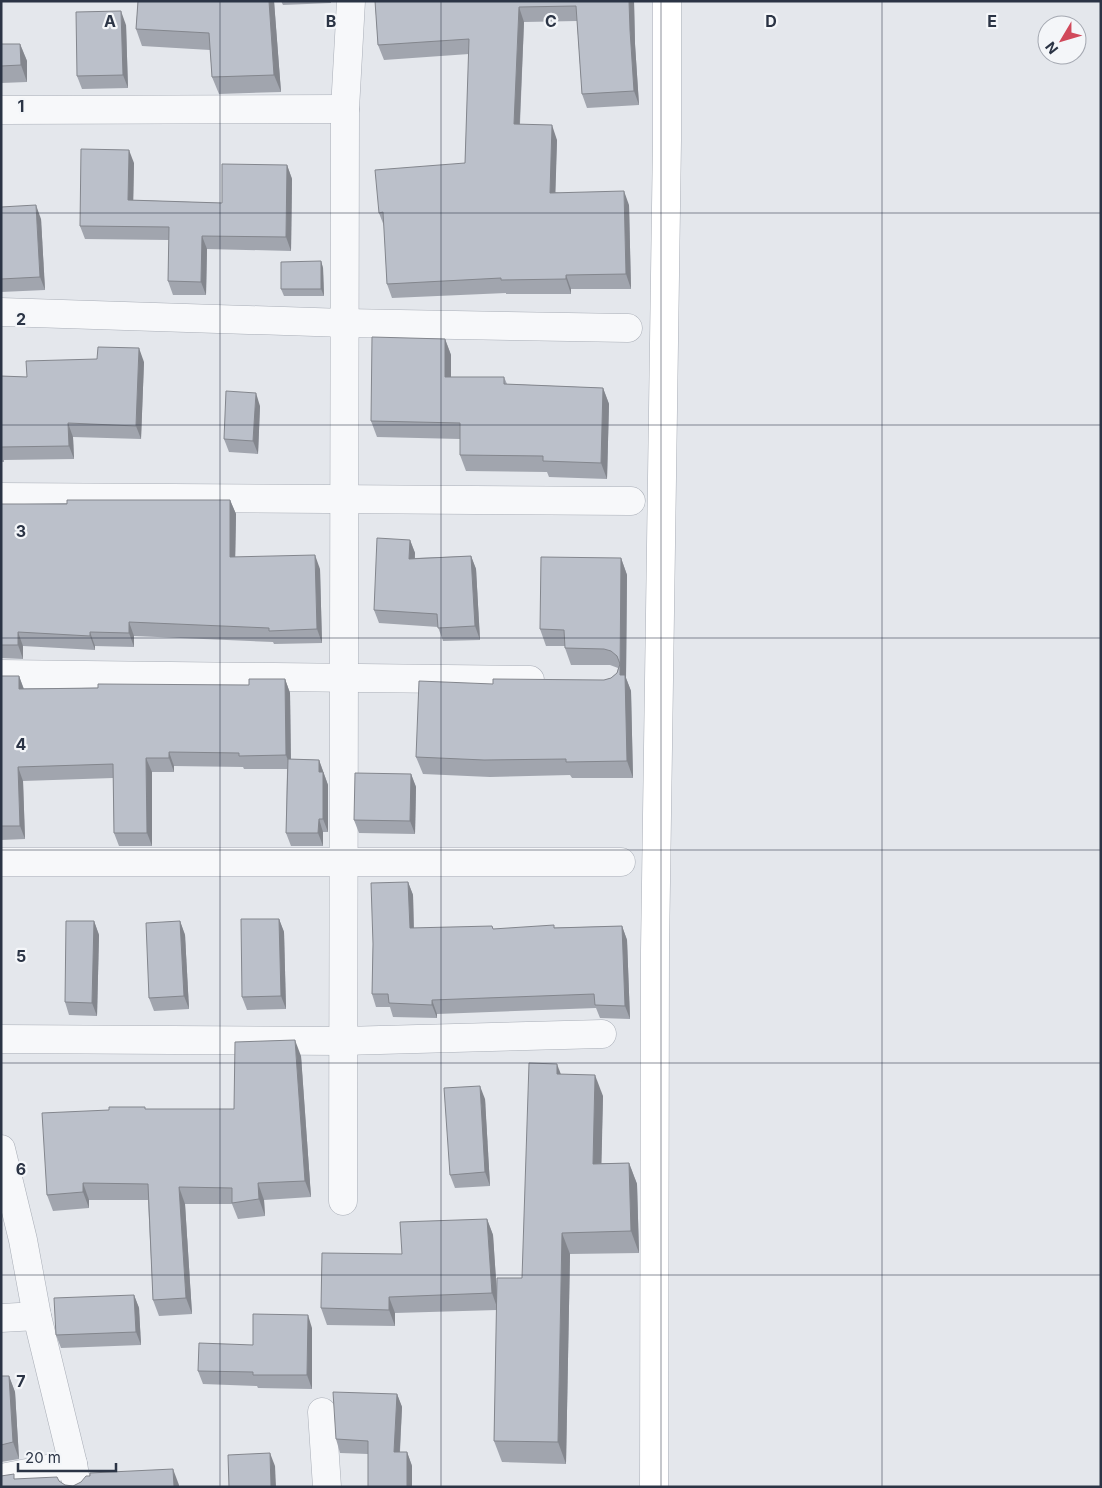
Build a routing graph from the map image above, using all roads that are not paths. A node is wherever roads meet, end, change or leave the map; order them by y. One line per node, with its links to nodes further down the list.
1 (351, 1): 3 (street)
2 (667, 1): 28 (street)
3 (345, 109): 4 (street); 6 (street)
4 (1, 110)
5 (1, 312): 6 (street)
6 (345, 323): 7 (street); 9 (street)
7 (628, 328)
8 (1, 497): 9 (street)
9 (346, 500): 10 (street); 12 (street)
10 (631, 501)
11 (1, 674): 12 (street)
12 (344, 678): 13 (street); 15 (street)
13 (551, 681)
14 (1, 862): 15 (street)
15 (344, 862): 16 (street); 19 (street)
16 (621, 862)
17 (602, 1034): 19 (street)
18 (1, 1039): 19 (street)
19 (343, 1041): 21 (street)
20 (1, 1150): 22 (street)
21 (343, 1201)
22 (37, 1316): 23 (street); 25 (street)
23 (1, 1318)
24 (322, 1412): 27 (street)
25 (75, 1475): 26 (street)
26 (1, 1478)
27 (327, 1487)
28 (654, 1487)

